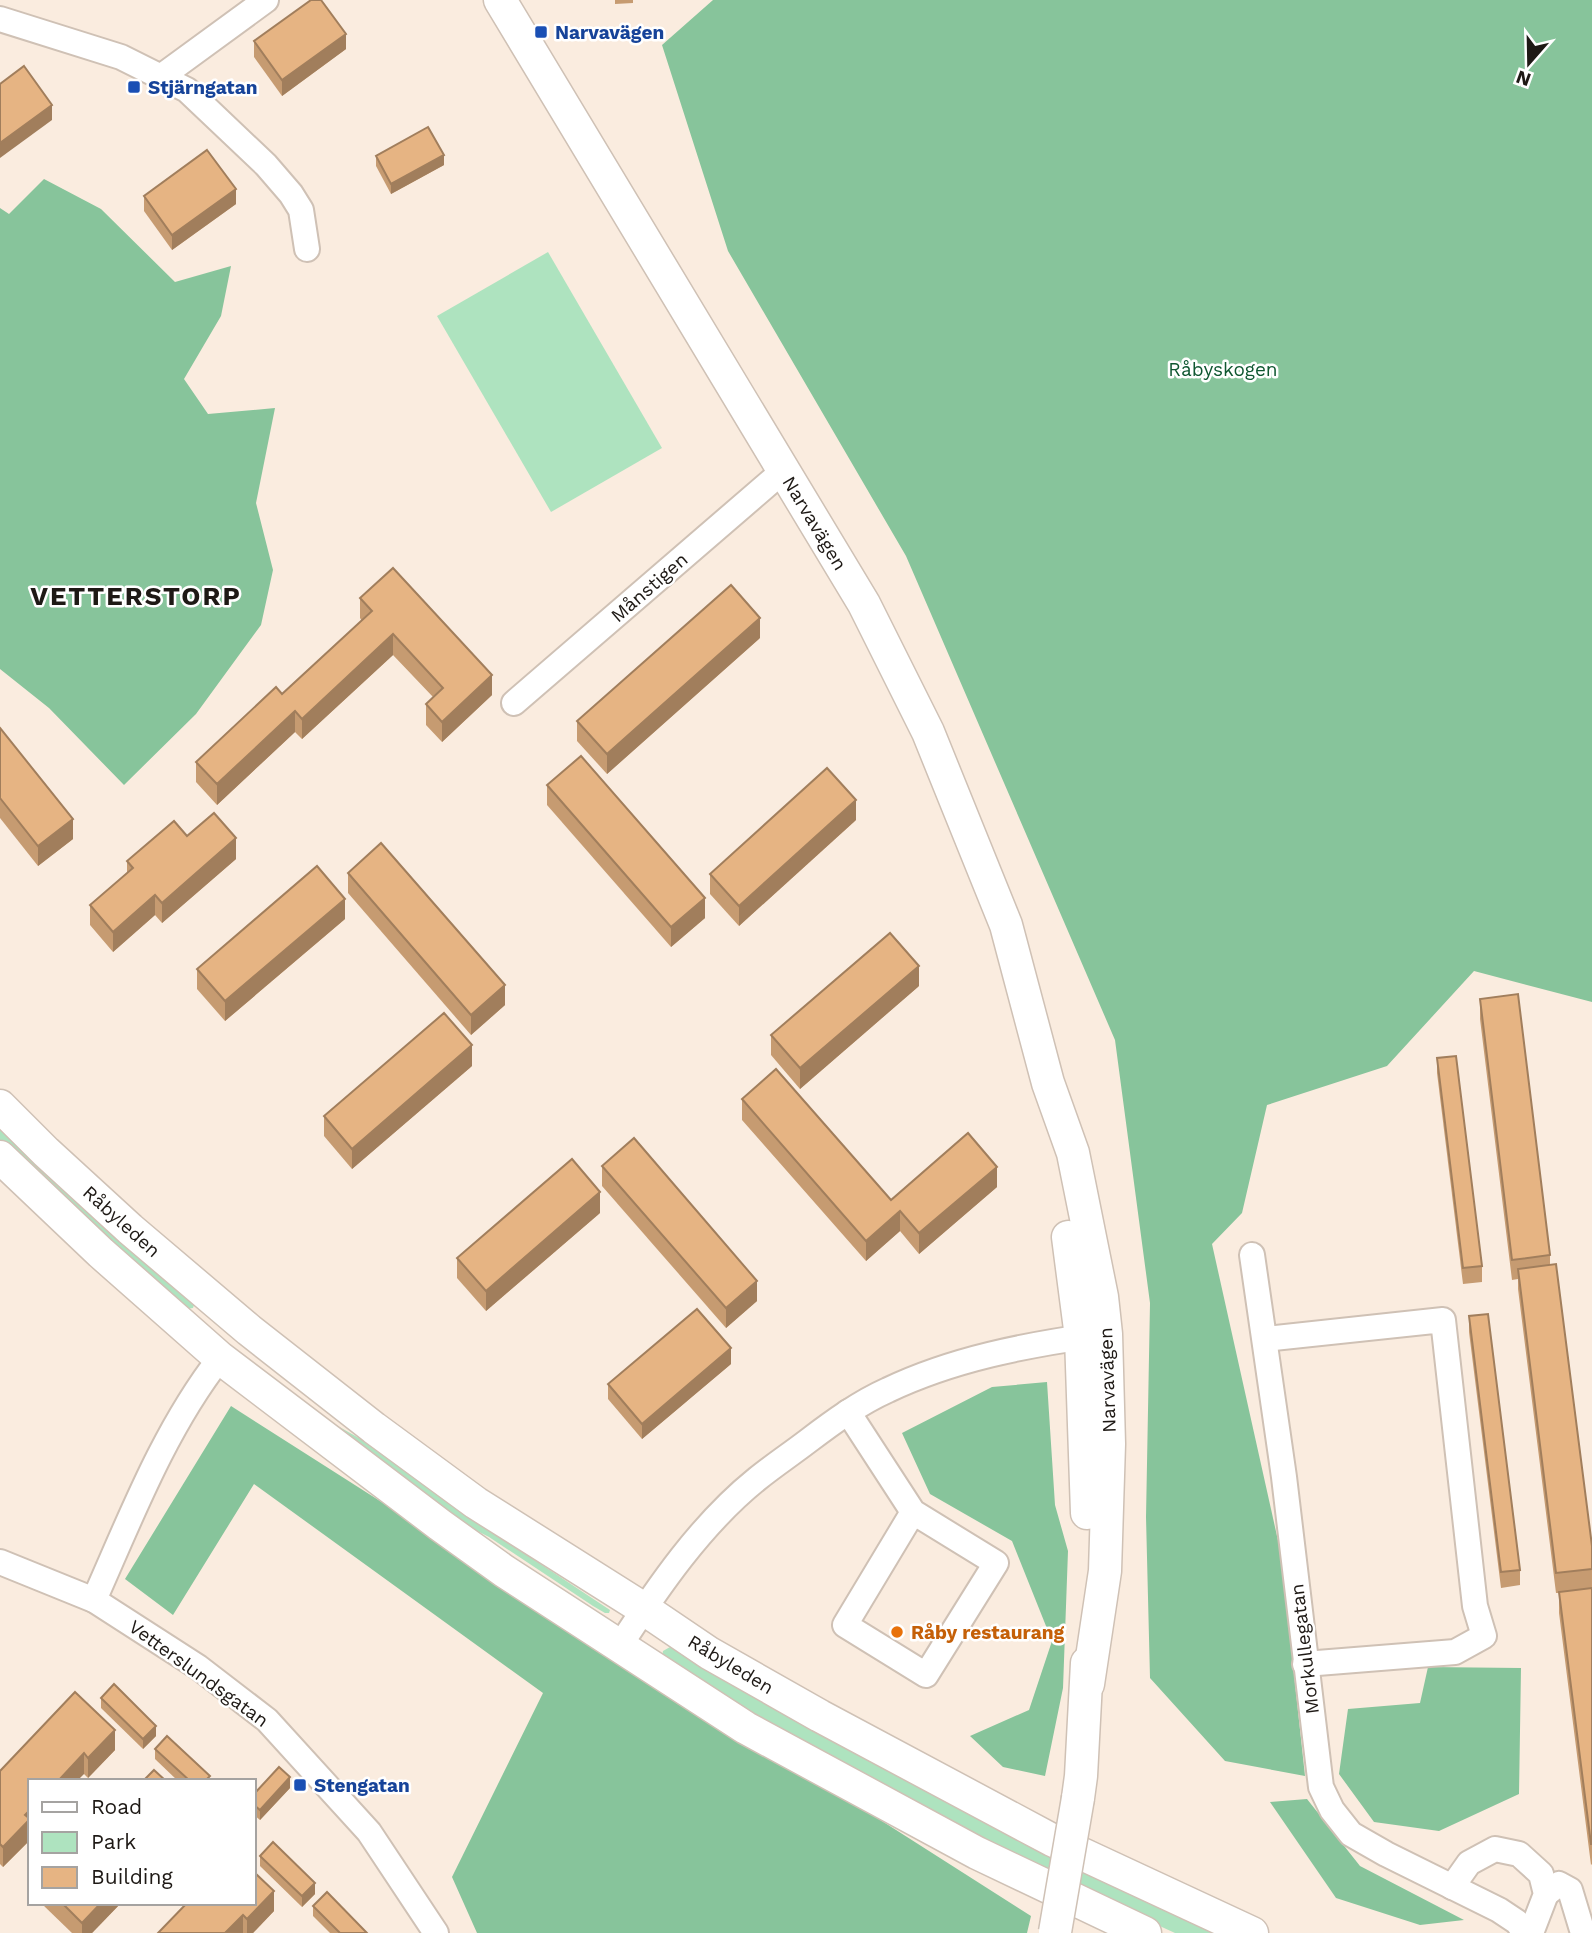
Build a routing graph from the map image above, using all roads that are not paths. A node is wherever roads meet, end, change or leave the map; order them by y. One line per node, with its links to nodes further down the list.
1 (266, 0): 4 (street)
2 (500, 0): 6 (main road, Narvavägen)
3 (0, 19): 4 (street)
4 (162, 76): 5 (street)
5 (307, 249)
6 (783, 471): 7 (street, Månstigen); 12 (main road, Narvavägen)
7 (514, 703)
8 (0, 1106): 11 (main road, Råbyleden)
9 (0, 1157): 14 (main road, Råbyleden)
10 (1252, 1255): 13 (street, Morkullegatan)
11 (249, 1330): 14 (main road); 19 (main road, Råbyleden)
12 (1094, 1335): 15 (street); 25 (main road, Narvavägen, bridge)
13 (1265, 1339): 21 (street, Morkullegatan); 21 (street)
14 (220, 1358): 18 (street); 20 (main road, Råbyleden)
15 (848, 1412): 16 (street); 19 (street)
16 (914, 1512): 16 (street)
17 (0, 1562): 18 (street, Vetterslundsgatan)
18 (94, 1600): 24 (street, Vetterslundsgatan)
19 (644, 1609): 20 (street); 27 (main road, Råbyleden)
20 (619, 1647): 26 (main road, Råbyleden)
21 (1305, 1664): 22 (street, Morkullegatan)
22 (1452, 1887): 23 (street); 28 (street, Morkullegatan)
23 (1546, 1894): 29 (street); 30 (street)
24 (436, 1933)
25 (1055, 1933)
26 (1145, 1933)
27 (1252, 1933)
28 (1525, 1933)
29 (1531, 1933)
30 (1583, 1933)

